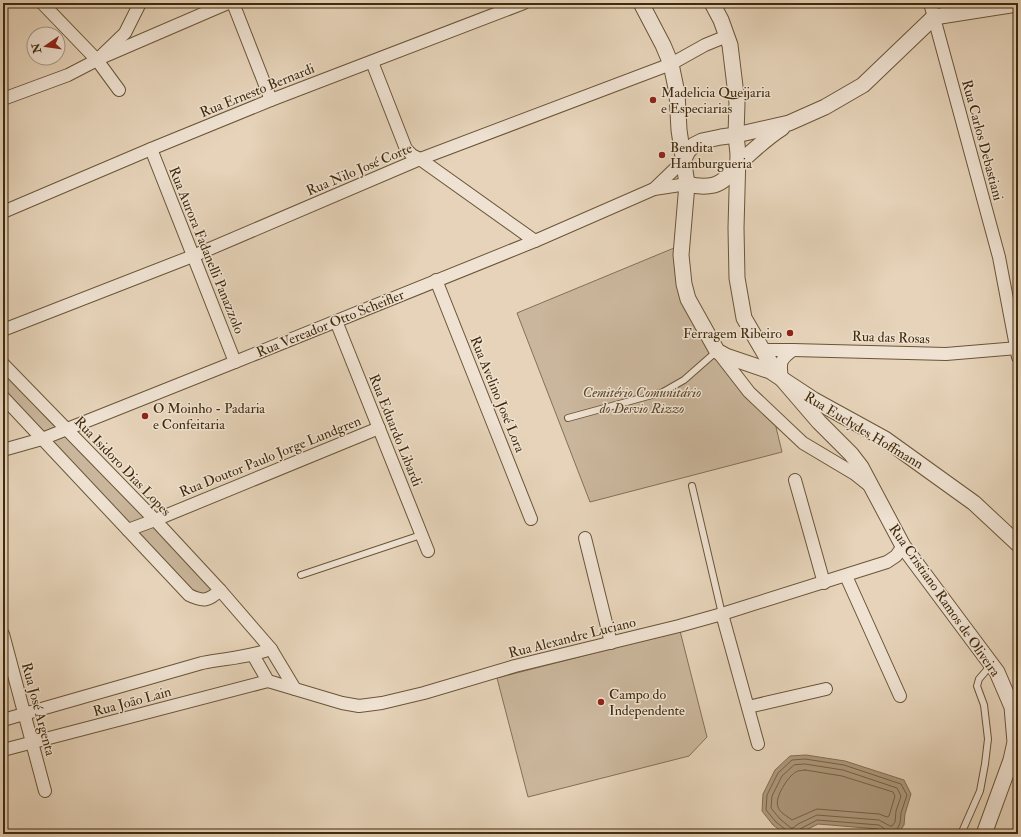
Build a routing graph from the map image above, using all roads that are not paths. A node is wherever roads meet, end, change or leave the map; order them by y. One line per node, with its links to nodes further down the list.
1 (42, 3): 13 (street)
2 (140, 3): 13 (street)
3 (228, 3): 13 (street)
4 (233, 3): 18 (street)
5 (524, 3): 10 (street, Rua Ernesto Bernardi)
6 (641, 3): 15 (street)
7 (712, 3): 12 (street, Rua Cristiano Ramos de Oliveira)
8 (930, 3): 11 (street, Rua Carlos Debastiani)
9 (1018, 4): 11 (street)
10 (509, 6): 14 (street, Rua Ernesto Bernardi)
11 (934, 17): 19 (street); 34 (street, Rua Carlos Debastiani)
12 (727, 36): 15 (street, Rua Nilo José Corte); 20 (street, Rua Cristiano Ramos de Oliveira)
13 (97, 60): 16 (street); 17 (street)
14 (372, 62): 18 (street, Rua Ernesto Bernardi); 22 (street)
15 (671, 64): 22 (street, Rua Nilo José Corte); 23 (street)
16 (119, 90)
17 (3, 99)
18 (271, 100): 21 (street, Rua Ernesto Bernardi)
19 (789, 123): 20 (street, Rua Vereador Otto Scheifler); 24 (street, Rua Vereador Otto Scheifler)
20 (736, 135): 23 (street, Rua Vereador Otto Scheifler); 24 (street, Rua Cristiano Ramos de Oliveira)
21 (151, 149): 27 (street, Rua Ernesto Bernardi); 29 (street, Rua Aurora Fadanelli Panazzolo)
22 (420, 159): 28 (street); 29 (street, Rua Nilo José Corte)
23 (683, 161): 25 (street); 26 (street, Rua Vereador Otto Scheifler)
24 (737, 165): 25 (street, Rua Vereador Otto Scheifler); 36 (street, Rua Cristiano Ramos de Oliveira)
25 (687, 184): 26 (street, Rua Vereador Otto Scheifler); 35 (street)
26 (654, 189): 28 (street, Rua Vereador Otto Scheifler)
27 (3, 212)
28 (535, 241): 30 (street, Rua Vereador Otto Scheifler)
29 (193, 256): 32 (street, Rua Nilo José Corte); 37 (street, Rua Aurora Fadanelli Panazzolo)
30 (436, 280): 31 (street, Rua Vereador Otto Scheifler); 49 (street, Rua Avelino José Lora)
31 (336, 321): 37 (street, Rua Vereador Otto Scheifler); 42 (street, Rua Eduardo Libardi)
32 (3, 330)
33 (793, 350): 34 (street, Rua das Rosas); 36 (street, Rua das Rosas); 39 (street)
34 (1017, 351)
35 (722, 353): 36 (street); 39 (street, Rua Euclydes Hoffmann); 41 (lane); 48 (street)
36 (765, 353): 39 (street, Rua Cristiano Ramos de Oliveira)
37 (235, 362): 43 (street, Rua Vereador Otto Scheifler)
38 (3, 364): 43 (street, Rua Isidoro Dias Lopes)
39 (782, 379): 48 (street, Rua Cristiano Ramos de Oliveira); 54 (street, Rua Euclydes Hoffmann)
40 (3, 397): 44 (street)
41 (568, 418)
42 (379, 428): 50 (street, Rua Doutor Paulo Jorge Lundgren); 52 (street, Rua Eduardo Libardi)
43 (67, 429): 44 (street, Rua Vereador Otto Scheifler); 50 (street, Rua Isidoro Dias Lopes)
44 (42, 439): 45 (street, Rua Vereador Otto Scheifler); 51 (street)
45 (3, 450)
46 (795, 480): 59 (street)
47 (692, 486): 61 (lane)
48 (871, 487): 55 (street, Rua Cristiano Ramos de Oliveira)
49 (531, 519)
50 (155, 520): 51 (street, Rua Doutor Paulo Jorge Lundgren); 60 (street, Rua Isidoro Dias Lopes)
51 (128, 530): 60 (street)
52 (421, 535): 56 (street, Rua Eduardo Libardi); 57 (lane)
53 (584, 538): 63 (street)
54 (1018, 544)
55 (903, 546): 58 (street, Rua Alexandre Luciano); 66 (street, Rua Cristiano Ramos de Oliveira)
56 (428, 551)
57 (301, 575)
58 (846, 576): 59 (street, Rua Alexandre Luciano); 70 (street)
59 (824, 583): 61 (street, Rua Alexandre Luciano)
60 (220, 590): 64 (street, Rua Isidoro Dias Lopes)
61 (722, 614): 63 (street, Rua Alexandre Luciano); 71 (street)
62 (3, 634): 72 (street, Rua José Argenta)
63 (611, 643): 68 (street, Rua Alexandre Luciano)
64 (271, 649): 65 (street); 68 (street, Rua Isidoro Dias Lopes)
65 (254, 655): 67 (street); 72 (street, Rua João Lain)
66 (992, 664): 78 (lane); 79 (street, Rua Cristiano Ramos de Oliveira)
67 (268, 681): 68 (street, Rua Alexandre Luciano); 74 (street, Rua João Lain)
68 (295, 689)
69 (826, 689): 71 (street)
70 (900, 696)
71 (748, 707): 75 (street)
72 (24, 714): 73 (street, Rua João Lain); 74 (street, Rua José Argenta)
73 (3, 720)
74 (33, 743): 76 (street, Rua João Lain); 77 (street, Rua José Argenta)
75 (758, 744)
76 (3, 750)
77 (45, 791)
78 (961, 834)
79 (984, 834)

